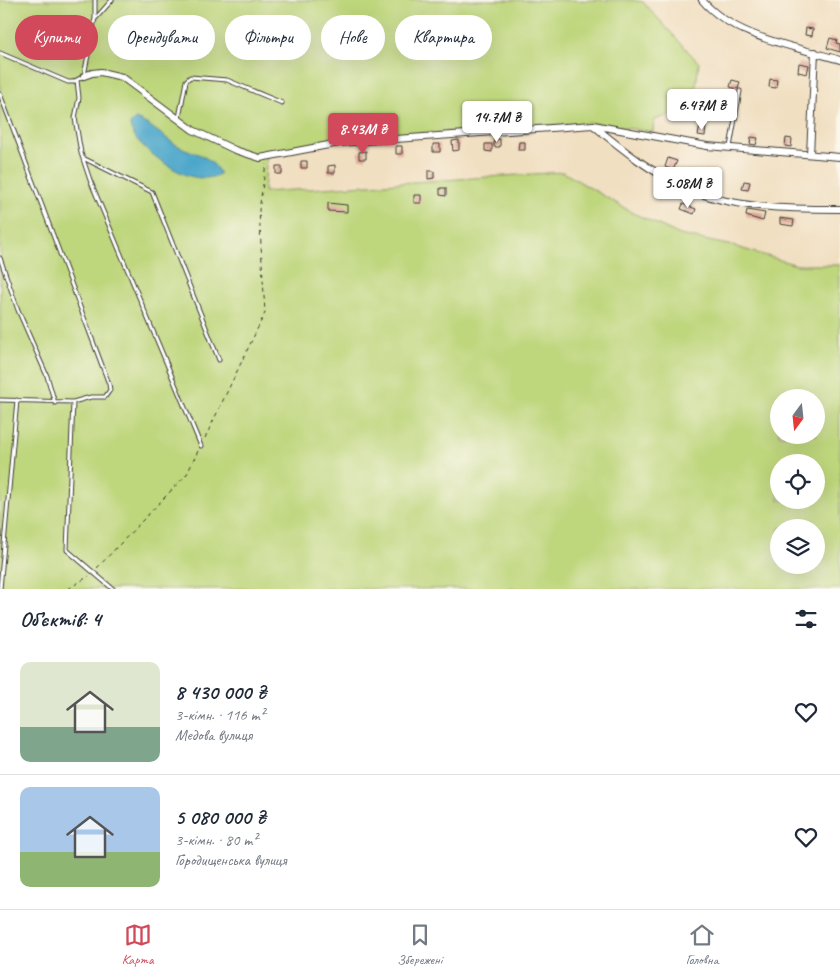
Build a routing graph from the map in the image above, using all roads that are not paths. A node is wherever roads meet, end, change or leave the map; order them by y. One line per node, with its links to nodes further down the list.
1 (95, 0): 4 (lane)
2 (112, 0): 5 (lane)
3 (702, 0): 6 (street)
4 (95, 15)
5 (98, 15)
6 (815, 52): 9 (street); 17 (street)
7 (0, 53): 10 (lane)
8 (84, 60): 10 (lane)
9 (840, 60)
10 (80, 78): 14 (street); 18 (lane)
11 (740, 91): 16 (lane)
12 (0, 94): 25 (lane)
13 (282, 103): 14 (lane)
14 (178, 119): 15 (street)
15 (594, 126): 16 (street); 20 (street)
16 (730, 148): 17 (street)
17 (810, 154): 19 (street)
18 (82, 157): 22 (lane); 27 (lane)
19 (840, 157)
20 (840, 208)
21 (0, 258): 26 (lane)
22 (219, 360)
23 (0, 400): 24 (lane)
24 (17, 400): 26 (lane); 28 (lane)
25 (73, 402): 26 (lane); 29 (lane)
26 (55, 403)
27 (201, 446)
28 (0, 589)
29 (113, 589)

